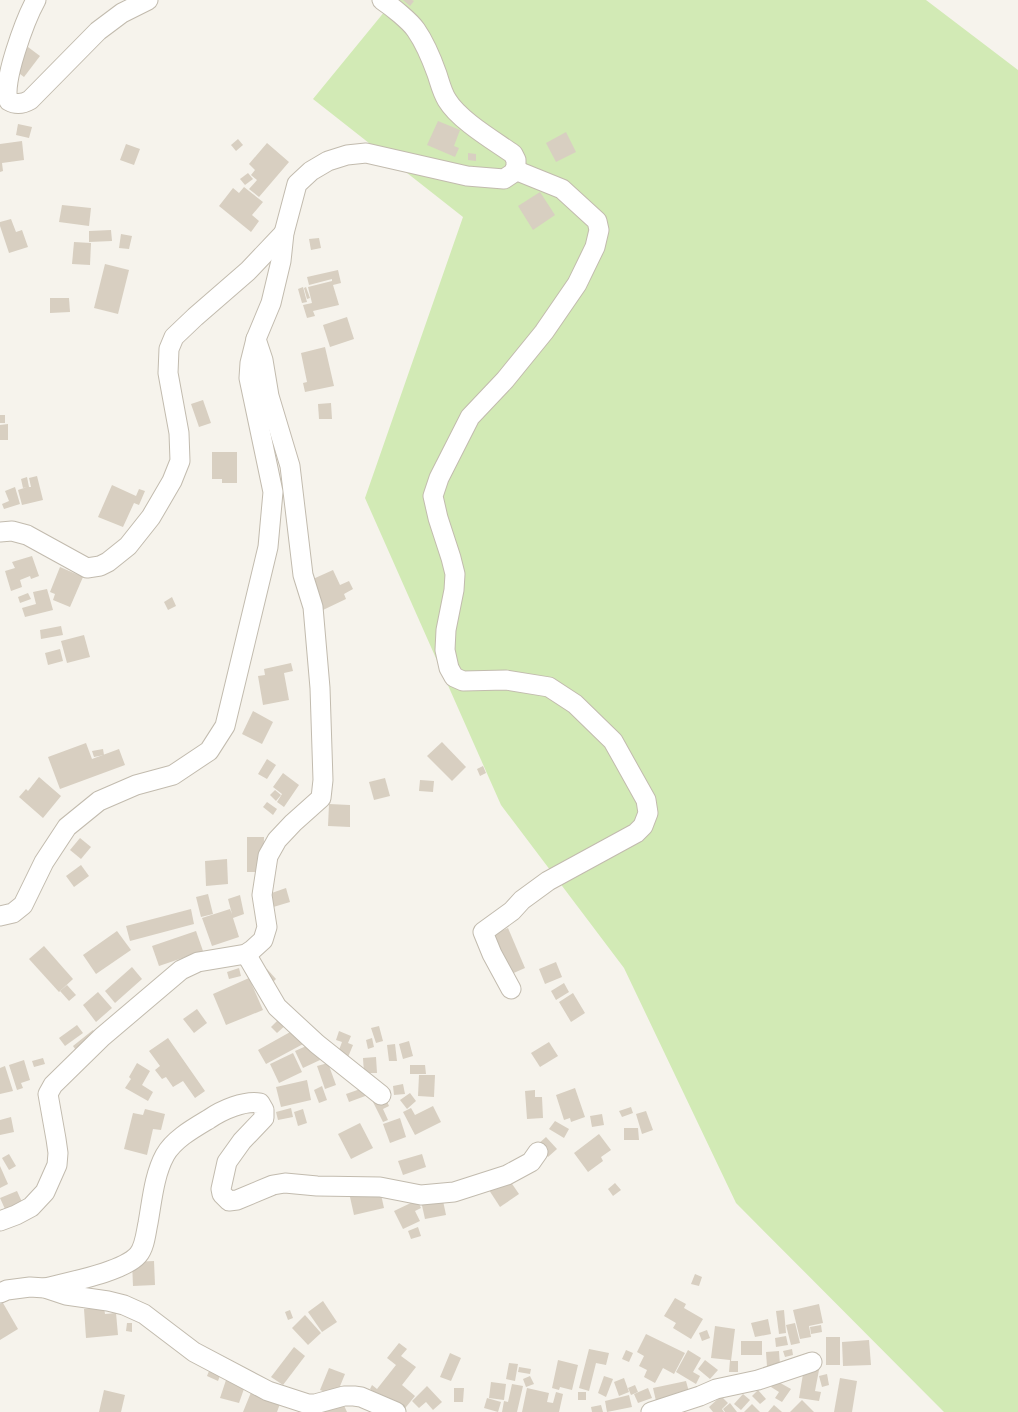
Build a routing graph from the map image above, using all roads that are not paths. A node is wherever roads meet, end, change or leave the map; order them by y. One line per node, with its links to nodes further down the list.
1 (36, 0): 2 (street)
2 (148, 0)
3 (382, 0): 4 (street)
4 (515, 170): 5 (street); 10 (street)
5 (284, 233): 6 (street); 7 (street)
6 (256, 339): 8 (street); 9 (street)
7 (0, 532)
8 (0, 916)
9 (246, 954): 11 (street); 13 (street)
10 (511, 989)
11 (381, 1095)
12 (538, 1152): 14 (street)
13 (0, 1221)
14 (45, 1288): 15 (street); 17 (street)
15 (0, 1293)
16 (812, 1362): 18 (street)
17 (396, 1412)
18 (651, 1412)

